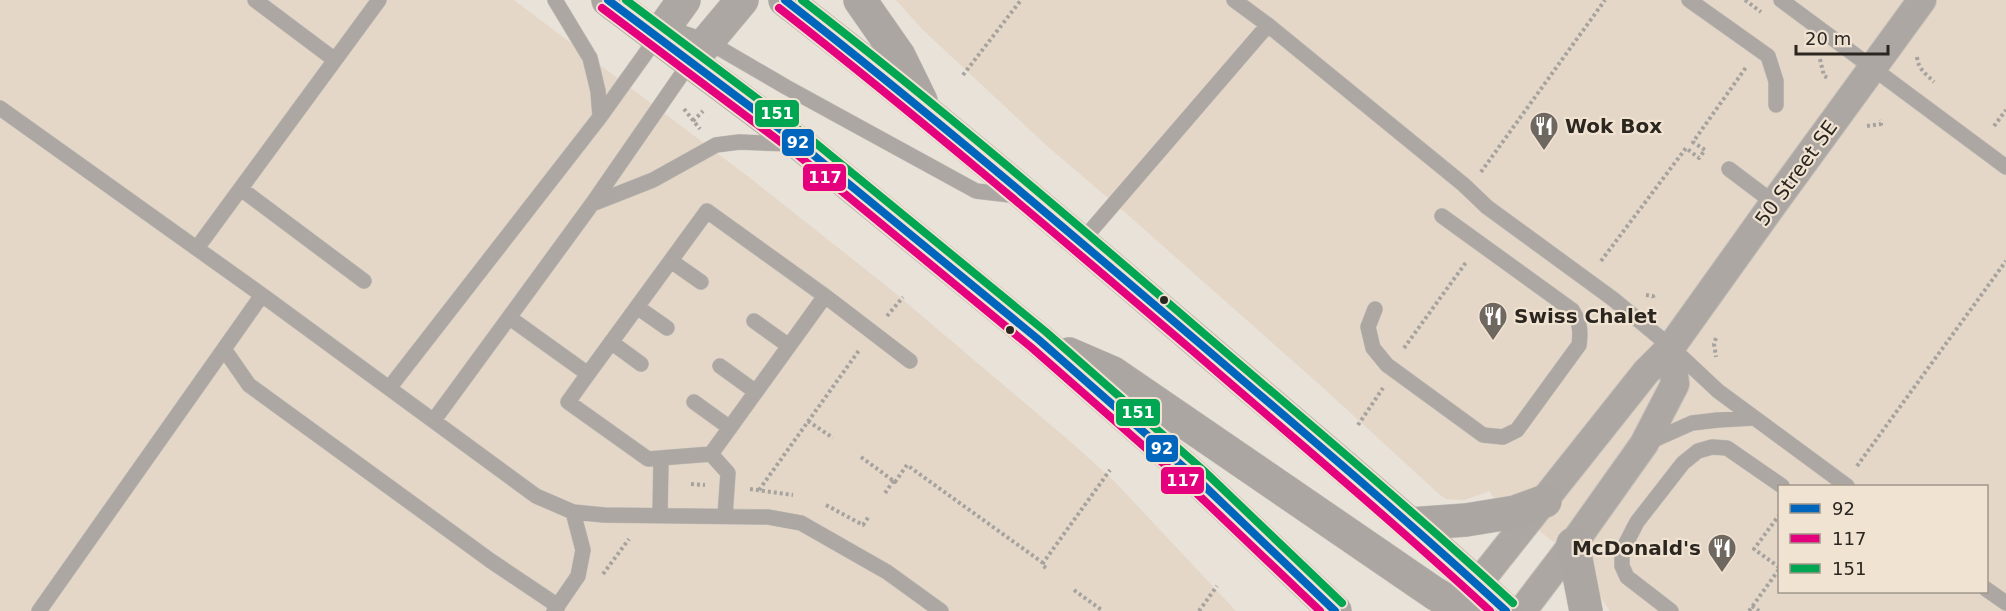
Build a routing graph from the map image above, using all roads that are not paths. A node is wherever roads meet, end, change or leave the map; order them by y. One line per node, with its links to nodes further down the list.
1 (379, 0): 18 (lane)
2 (555, 0): 23 (lane)
3 (608, 0): 16 (main road)
4 (684, 0): 16 (street)
5 (742, 0): 17 (street)
6 (785, 0): 22 (main road)
7 (860, 0): 22 (main road)
8 (1234, 0): 15 (lane)
9 (1689, 0): 14 (lane)
10 (1707, 0): 14 (lane)
11 (1781, 0): 19 (lane)
12 (1922, 0): 19 (street, 50 Street SE)
13 (261, 2): 18 (lane)
14 (1720, 21): 20 (lane)
15 (1268, 25): 32 (lane); 47 (lane)
16 (658, 36): 17 (main road); 23 (lane)
17 (699, 51): 24 (main road); 28 (lane); 30 (lane)
18 (335, 60): 27 (lane)
19 (1874, 69): 25 (lane); 29 (street, 50 Street SE)
20 (1776, 105)
21 (0, 108): 33 (lane)
22 (926, 111): 28 (main road)
23 (600, 117): 53 (lane)
24 (800, 144): 30 (lane); 44 (main road)
25 (2006, 166)
26 (1729, 169): 29 (lane)
27 (241, 189): 33 (lane); 35 (lane)
28 (1028, 197): 32 (main road)
29 (1774, 203): 47 (street, 50 Street SE)
30 (592, 204): 41 (lane)
31 (1442, 216): 40 (lane)
32 (1081, 242): 68 (main road)
33 (197, 248): 37 (lane)
34 (671, 261): 36 (lane); 38 (lane); 39 (lane)
35 (364, 281)
36 (701, 282)
37 (262, 295): 48 (lane); 53 (lane)
38 (825, 297): 46 (lane); 49 (lane)
39 (638, 307): 43 (lane); 45 (lane)
40 (1375, 309)
41 (510, 318): 52 (lane); 57 (lane)
42 (754, 321): 46 (lane)
43 (667, 328)
44 (1039, 340): 72 (main road); 76 (main road)
45 (611, 342): 50 (lane); 52 (lane)
46 (789, 346): 54 (lane)
47 (1671, 347): 56 (lane); 59 (street); 64 (street, 50 Street SE)
48 (224, 348): 73 (lane); 74 (lane)
49 (910, 361)
50 (641, 364)
51 (720, 366): 54 (lane)
52 (588, 374): 61 (lane)
53 (390, 387): 57 (lane)
54 (756, 392): 58 (lane)
55 (694, 402): 58 (lane)
56 (1753, 418): 59 (lane); 63 (lane)
57 (434, 420): 65 (lane)
58 (730, 428): 60 (lane)
59 (1644, 444): 69 (street)
60 (711, 454): 61 (lane); 67 (lane)
61 (661, 459): 66 (lane)
62 (1781, 485): 80 (lane)
63 (1846, 485)
64 (1545, 501): 68 (main road); 72 (street, 50 Street SE)
65 (573, 512): 66 (lane); 73 (lane)
66 (660, 516): 67 (lane)
67 (725, 516): 75 (lane)
68 (1410, 524): 72 (main road)
69 (1573, 544): 78 (street); 79 (main road)
70 (1988, 590): 71 (lane)
71 (2006, 603)
72 (1464, 604): 77 (main road)
73 (556, 608)
74 (39, 611)
75 (941, 611)
76 (1335, 611)
77 (1506, 611)
78 (1522, 611)
79 (1586, 611)
80 (1671, 611)

